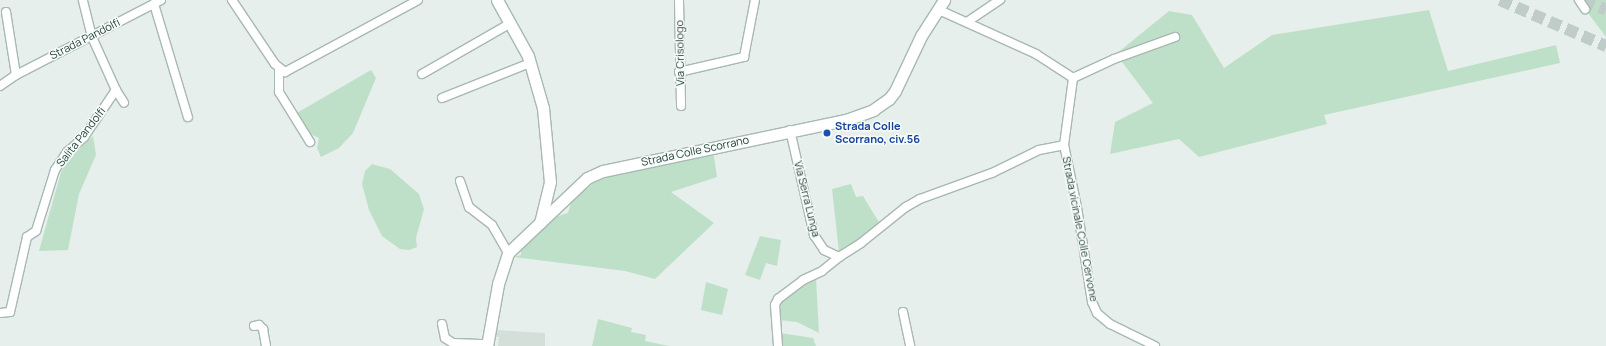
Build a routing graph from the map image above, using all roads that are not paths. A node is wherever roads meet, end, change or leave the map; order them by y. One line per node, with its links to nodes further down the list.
1 (83, 0): 16 (street)
2 (232, 0): 19 (street)
3 (418, 0): 19 (street)
4 (497, 0): 15 (street)
5 (679, 0): 20 (street, Via Crisologo)
6 (755, 0): 20 (street)
7 (944, 0): 12 (street, Strada Colle Scorrano)
8 (1000, 0): 14 (street)
9 (1579, 0): 11 (street)
10 (157, 2): 16 (street, Strada Pandolfi); 29 (street, Strada Pandolfi)
11 (1585, 9)
12 (939, 10): 14 (street); 30 (street, Strada Colle Scorrano)
13 (6, 12): 22 (street)
14 (967, 22): 23 (street)
15 (511, 23): 18 (street); 21 (street)
16 (92, 36): 22 (street, Strada Pandolfi); 25 (street)
17 (1175, 37): 23 (street)
18 (530, 63): 26 (street); 34 (street)
19 (279, 69): 31 (street)
20 (679, 72): 28 (street, Via Crisologo)
21 (422, 74)
22 (16, 75): 24 (street, Strada Pandolfi)
23 (1073, 78): 32 (street, Strada vicinale Colle Cervone)
24 (0, 86)
25 (116, 90): 27 (street); 38 (street, Salita Pandolfi)
26 (442, 98)
27 (124, 103)
28 (681, 106)
29 (188, 117)
30 (790, 130): 34 (street, Strada Colle Scorrano); 36 (street, Via Serra Lunga)
31 (310, 142)
32 (1064, 145): 36 (street); 45 (street, Strada vicinale Colle Cervone)
33 (460, 181): 35 (street)
34 (540, 223): 35 (street, Strada Colle Scorrano)
35 (508, 253): 41 (street, Strada Colle Scorrano)
36 (839, 256): 43 (street)
37 (903, 312): 44 (street)
38 (0, 313)
39 (442, 324): 41 (street)
40 (254, 326): 42 (street)
41 (487, 345)
42 (266, 346)
43 (778, 346)
44 (910, 346)
45 (1155, 346)

